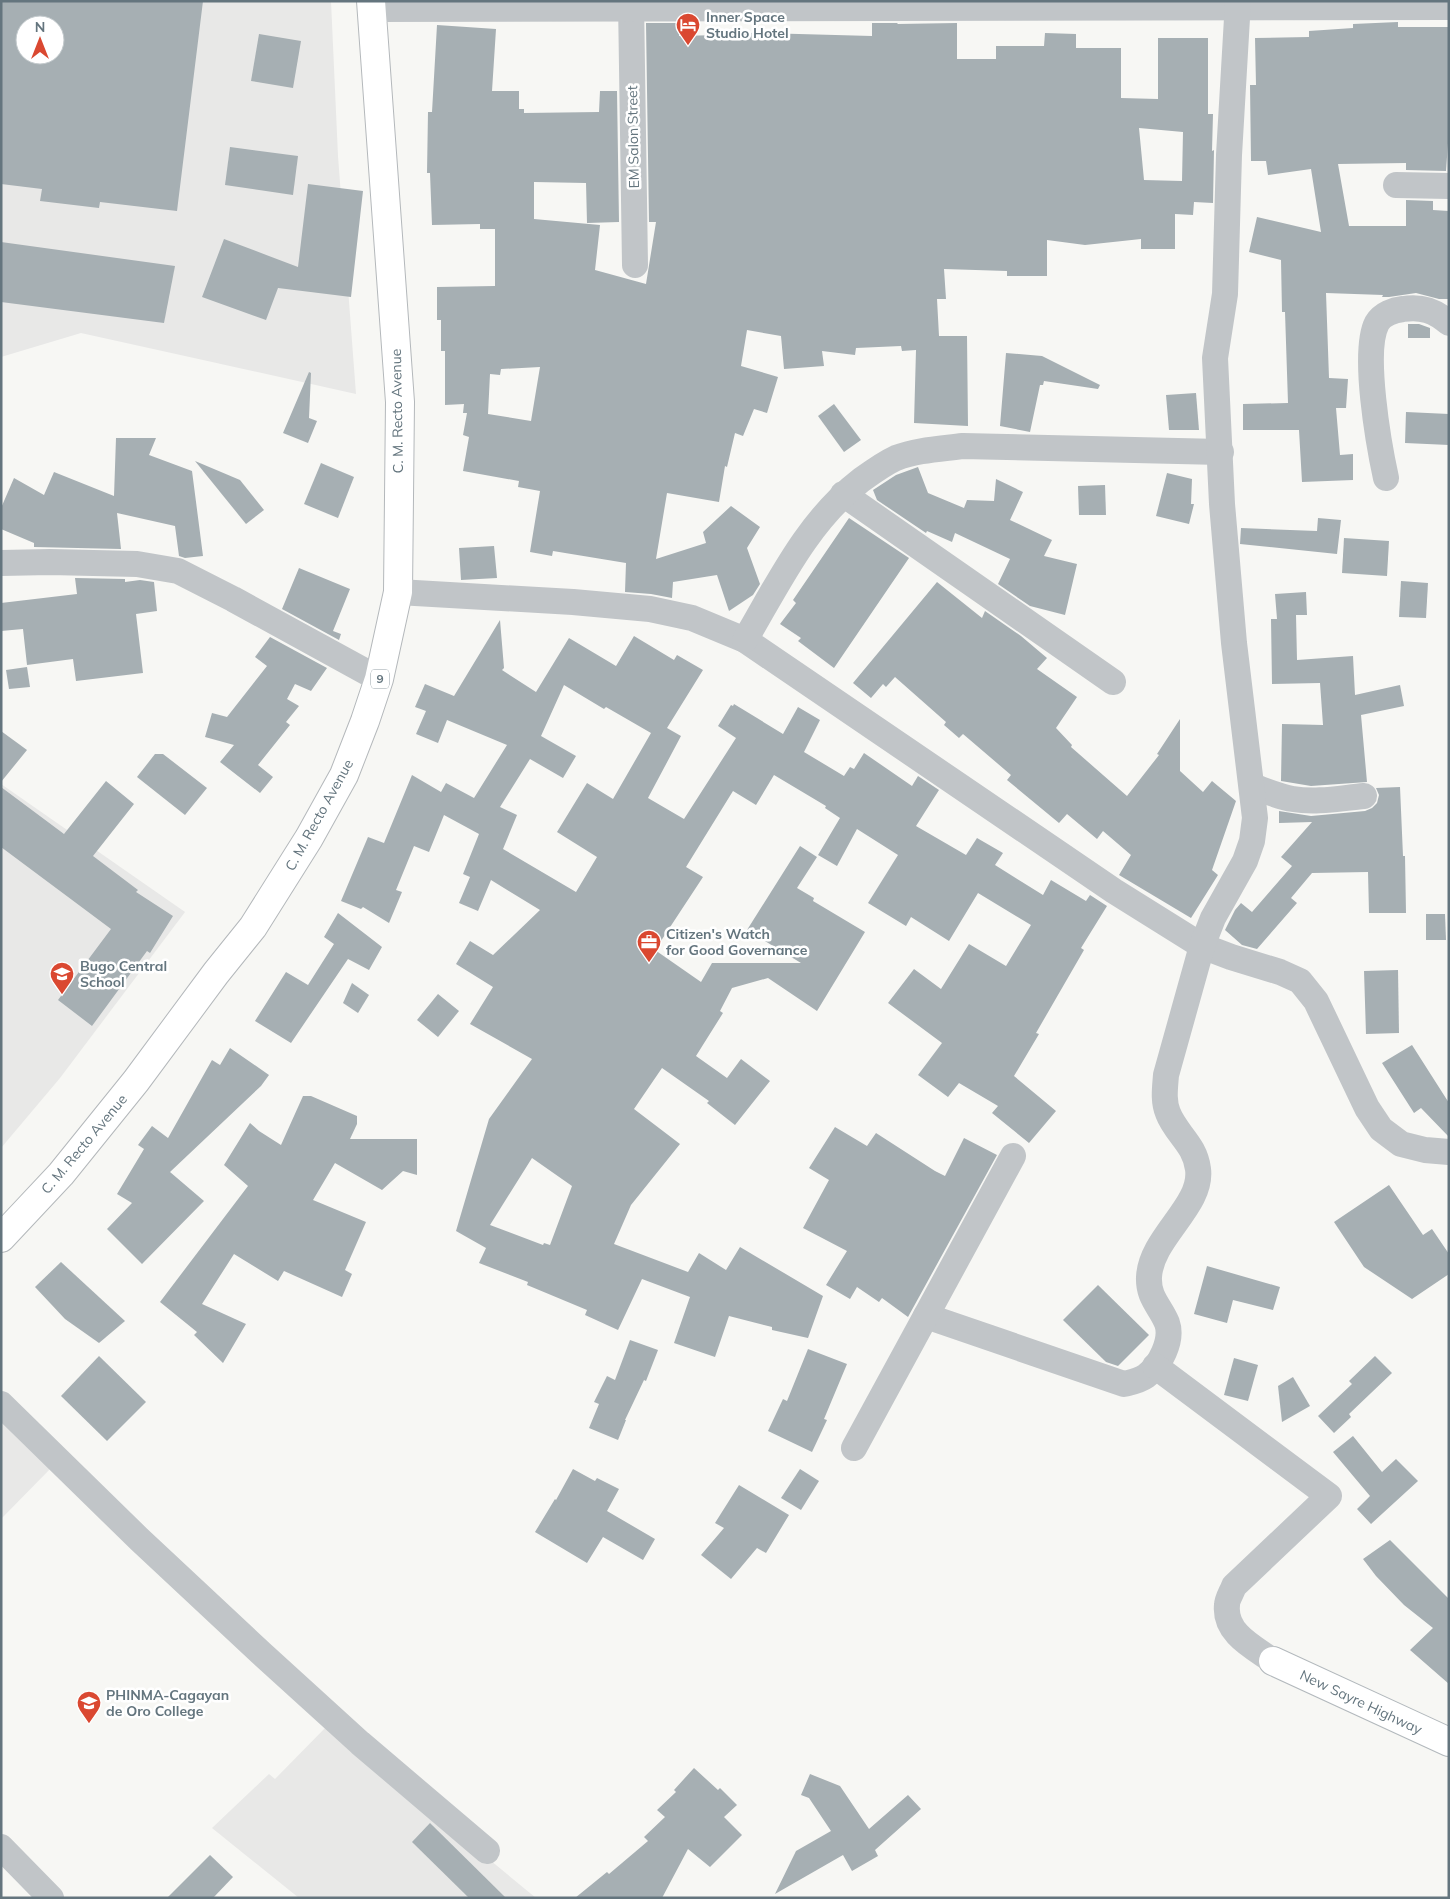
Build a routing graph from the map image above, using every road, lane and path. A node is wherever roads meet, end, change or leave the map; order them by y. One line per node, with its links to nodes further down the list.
1 (1238, 4): 3 (street); 4 (street); 9 (street)
2 (371, 5): 3 (street); 13 (main road, C. M. Recto Avenue / 9)
3 (631, 5): 7 (street, EM Salon Street)
4 (1449, 6)
5 (1396, 185): 6 (street)
6 (1449, 186)
7 (635, 265)
8 (1449, 323): 10 (street)
9 (1221, 452): 11 (street); 17 (street)
10 (1386, 478)
11 (843, 494): 14 (street); 16 (street)
12 (1, 563): 15 (street)
13 (398, 592): 14 (street); 15 (main road, C. M. Recto Avenue / 9)
14 (745, 640): 19 (street)
15 (379, 679): 22 (main road, C. M. Recto Avenue / 9)
16 (1113, 682)
17 (1252, 786): 18 (street); 19 (street)
18 (1364, 796)
19 (1202, 946): 20 (street); 24 (street)
20 (1449, 1152)
21 (1013, 1156): 23 (street)
22 (1, 1238)
23 (926, 1316): 24 (street); 26 (street)
24 (1155, 1366): 27 (street)
25 (1, 1404): 30 (street)
26 (854, 1448)
27 (1272, 1661): 28 (main road, New Sayre Highway)
28 (1449, 1742)
29 (1, 1847): 31 (street)
30 (487, 1851)
31 (51, 1898)

